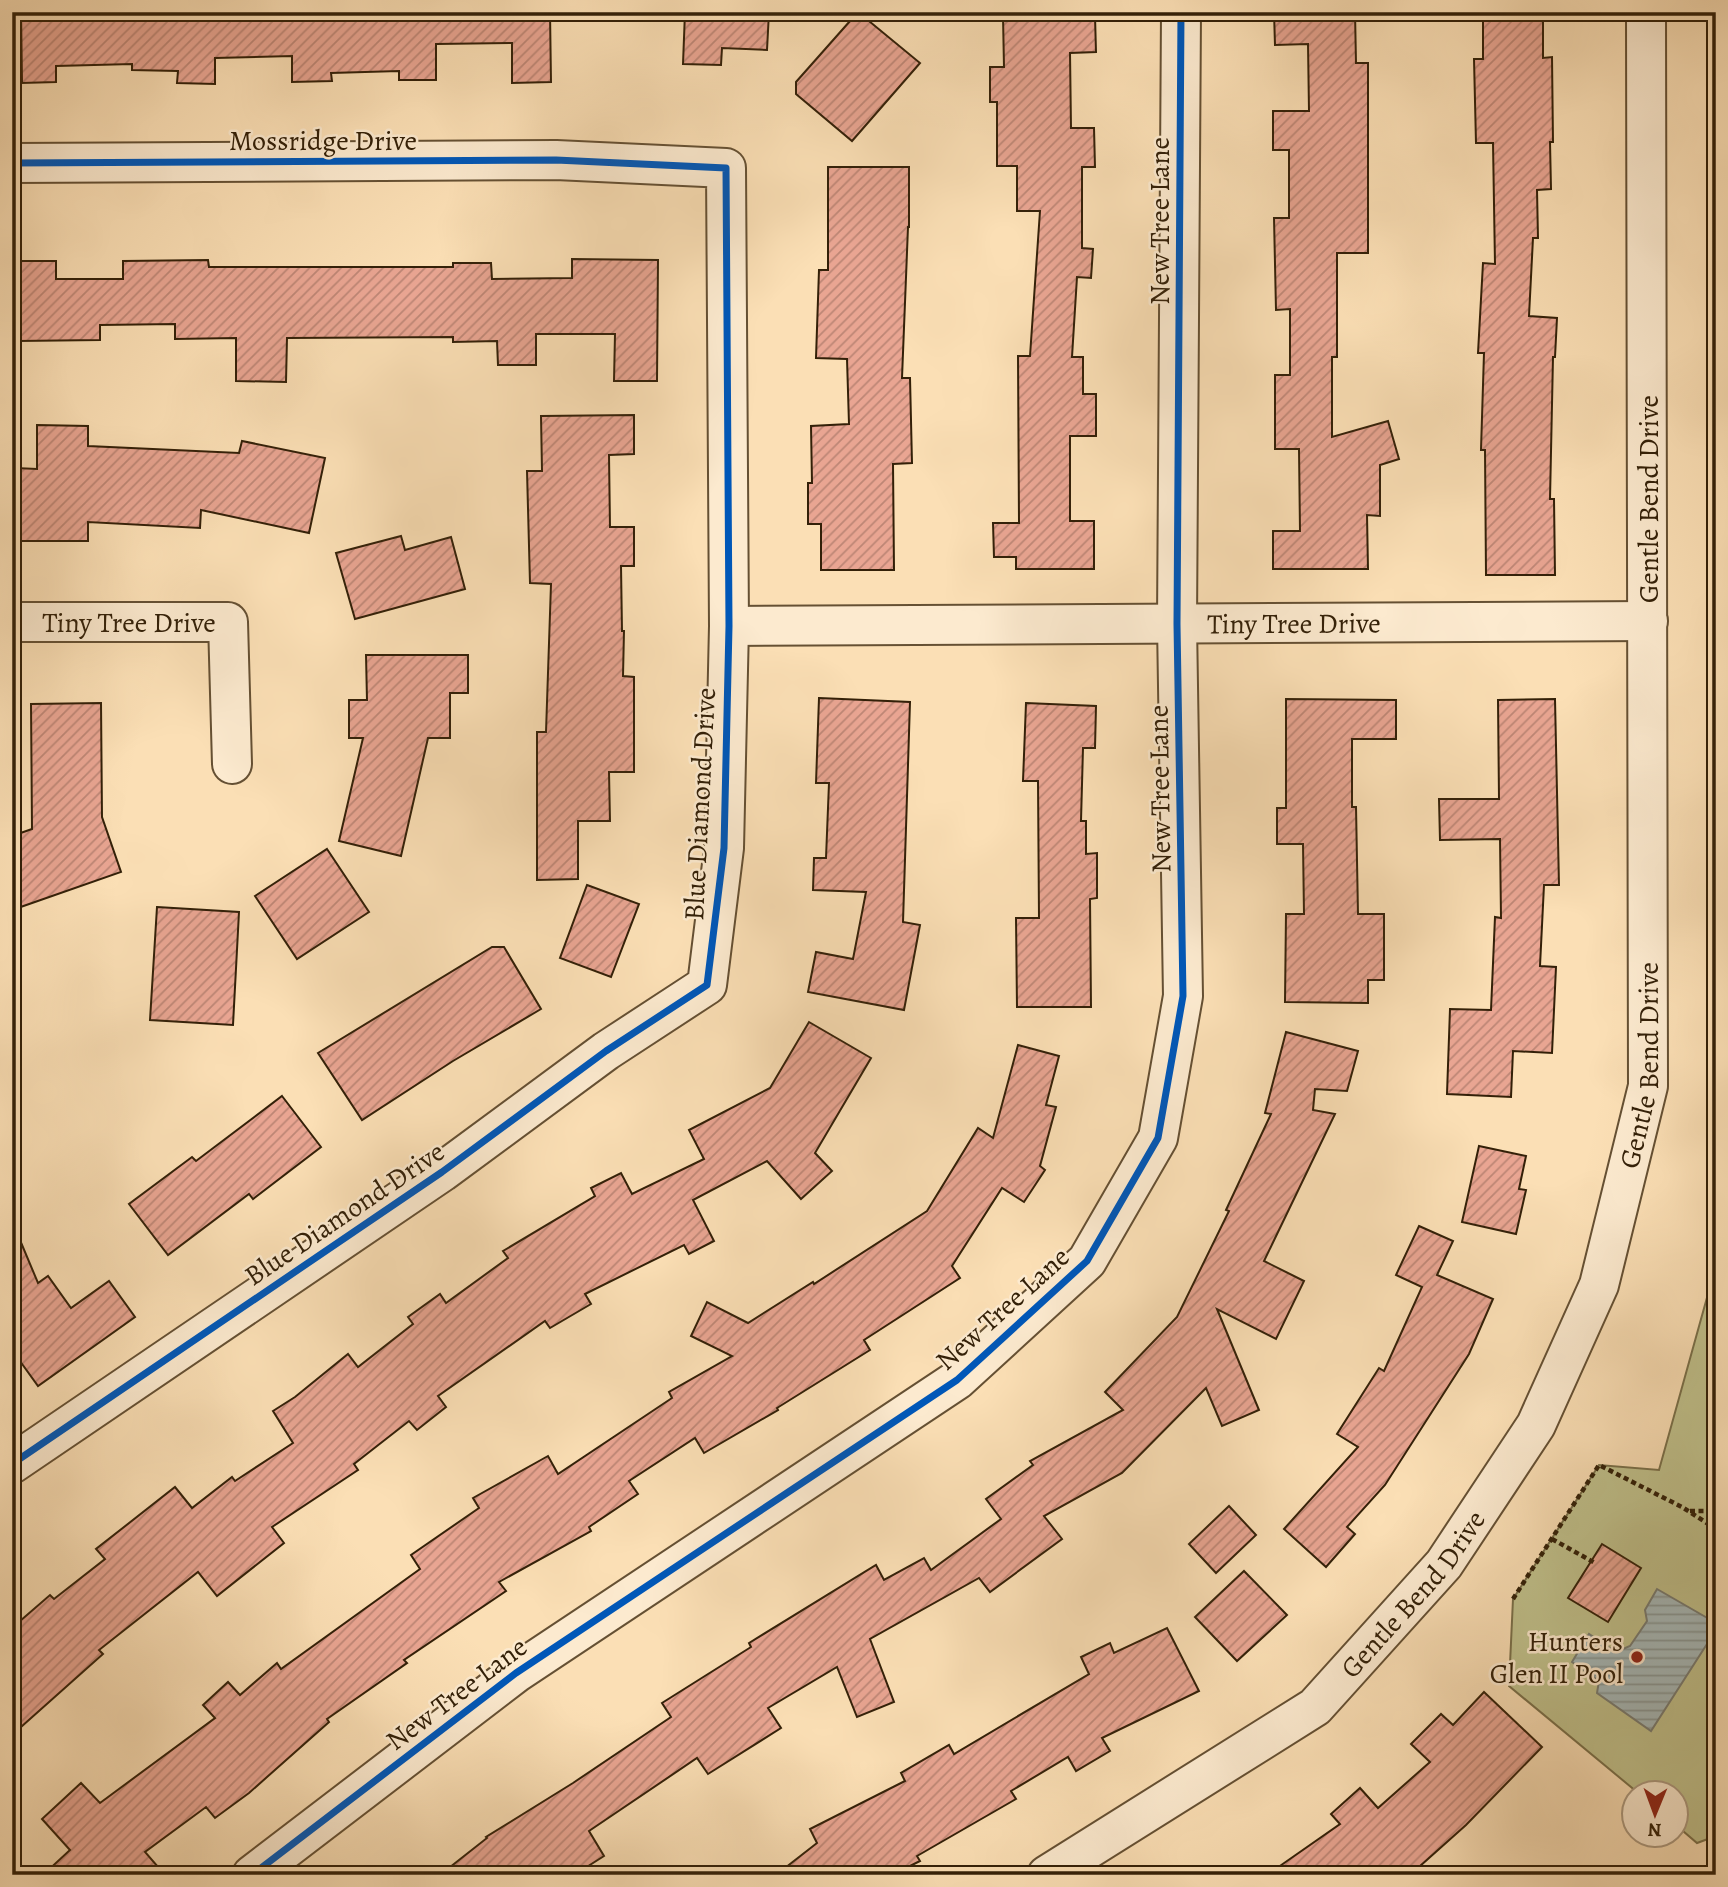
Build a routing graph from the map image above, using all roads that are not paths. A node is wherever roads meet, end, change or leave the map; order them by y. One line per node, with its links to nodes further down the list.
1 (1181, 12): 7 (street, New Tree Lane)
2 (1646, 12): 5 (street, Gentle Bend Drive)
3 (12, 163): 4 (street, Mossridge Drive)
4 (633, 164): 8 (street, Blue Diamond Drive)
5 (1648, 621): 7 (street, Tiny Tree Drive); 12 (street, Gentle Bend Drive)
6 (12, 622): 9 (street, Tiny Tree Drive)
7 (1177, 624): 8 (street, Tiny Tree Drive); 11 (street, New Tree Lane)
8 (729, 626): 10 (street, Blue Diamond Drive)
9 (232, 764)
10 (12, 1464)
11 (252, 1875)
12 (1047, 1875)

